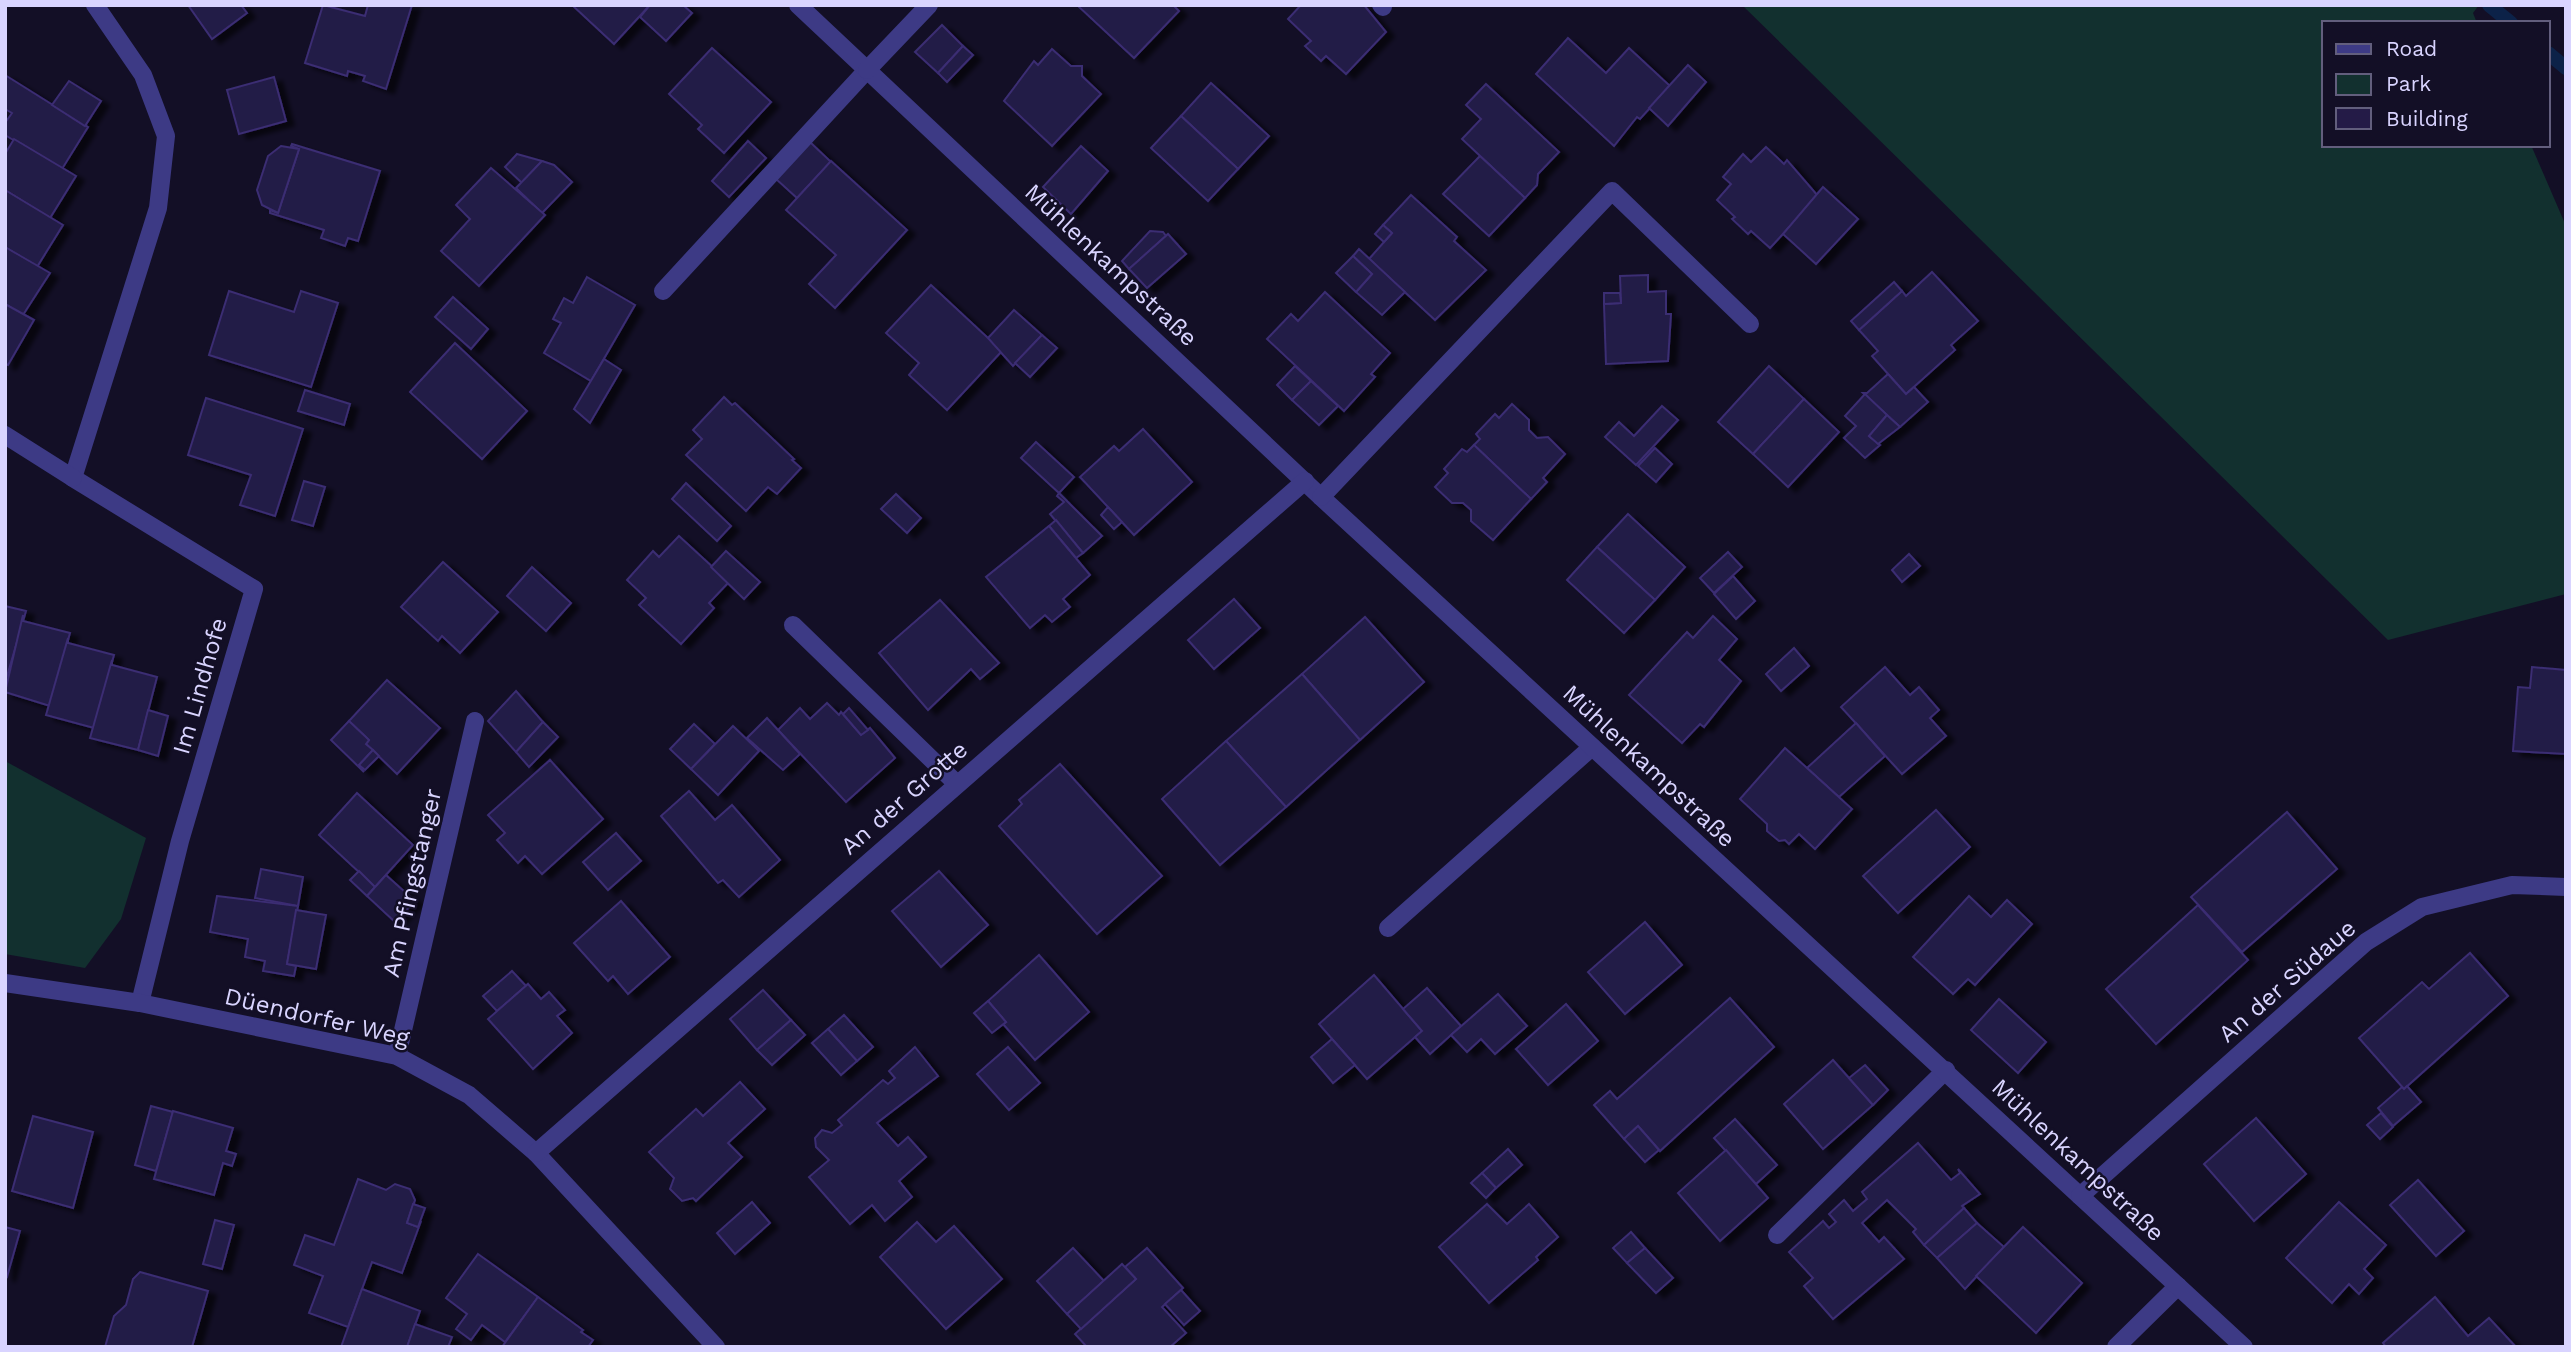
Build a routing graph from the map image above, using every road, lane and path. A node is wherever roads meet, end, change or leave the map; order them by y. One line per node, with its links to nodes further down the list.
1 (95, 5): 8 (street)
2 (798, 5): 4 (street, Mühlenkampstraße)
3 (929, 5): 4 (street)
4 (867, 70): 5 (street); 9 (street, Mühlenkampstraße)
5 (663, 290)
6 (1750, 324): 10 (street)
7 (5, 435): 8 (street, Im Lindhofe)
8 (73, 478): 18 (street, Im Lindhofe)
9 (1305, 481): 10 (street, Mühlenkampstraße); 14 (street, An der Grotte)
10 (1321, 497): 13 (street, Mühlenkampstraße)
11 (793, 625): 14 (street)
12 (475, 721): 19 (street, Am Pfingstanger)
13 (1592, 747): 16 (street); 20 (street, Mühlenkampstraße)
14 (957, 784): 21 (street, An der Grotte)
15 (2566, 887): 22 (street, An der Südaue)
16 (1388, 928)
17 (5, 983): 18 (street, Düendorfer Weg)
18 (141, 1003): 19 (street, Düendorfer Weg)
19 (397, 1056): 21 (street, Düendorfer Weg)
20 (1945, 1070): 22 (street, Mühlenkampstraße); 23 (street)
21 (536, 1153): 25 (street, Düendorfer Weg)
22 (2080, 1196): 24 (street, Mühlenkampstraße)
23 (1777, 1235)
24 (2178, 1286): 26 (street); 27 (street, Mühlenkampstraße)
25 (716, 1347)
26 (2116, 1347)
27 (2244, 1347)

